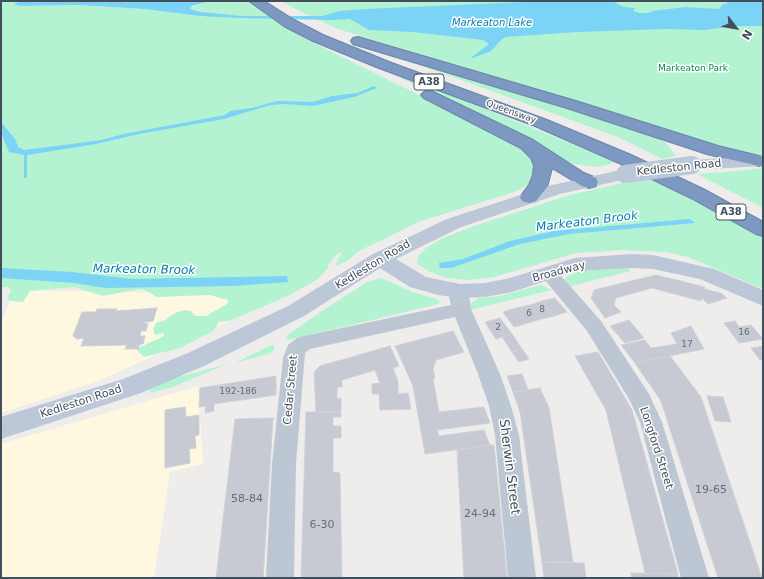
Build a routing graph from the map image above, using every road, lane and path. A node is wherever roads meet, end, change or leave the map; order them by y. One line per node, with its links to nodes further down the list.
1 (255, 1): 2 (highway, Queensway / A38)
2 (272, 7): 3 (highway, Queensway / A38)
3 (289, 17): 4 (highway, Queensway / A38); 4 (highway, Queensway / A38)
4 (324, 35): 5 (highway); 6 (highway); 11 (highway, Queensway / A38); 12 (highway, Queensway / A38)
5 (655, 131): 7 (highway); 8 (highway)
6 (527, 144): 9 (highway); 10 (highway)
7 (761, 161): 8 (street, Kedleston Road)
8 (698, 165): 9 (street, Kedleston Road, bridge)
9 (589, 182): 10 (street, Kedleston Road)
10 (529, 197): 13 (street, Kedleston Road)
11 (763, 216)
12 (763, 230)
13 (380, 259): 16 (street, Broadway); 17 (street, Kedleston Road)
14 (549, 274): 15 (street, Broadway); 16 (street, Broadway); 20 (street, Longford Street)
15 (763, 298)
16 (460, 300): 18 (street, Cedar Street); 19 (street, Sherwin Street)
17 (1, 428)
18 (280, 578)
19 (522, 578)
20 (695, 578)

